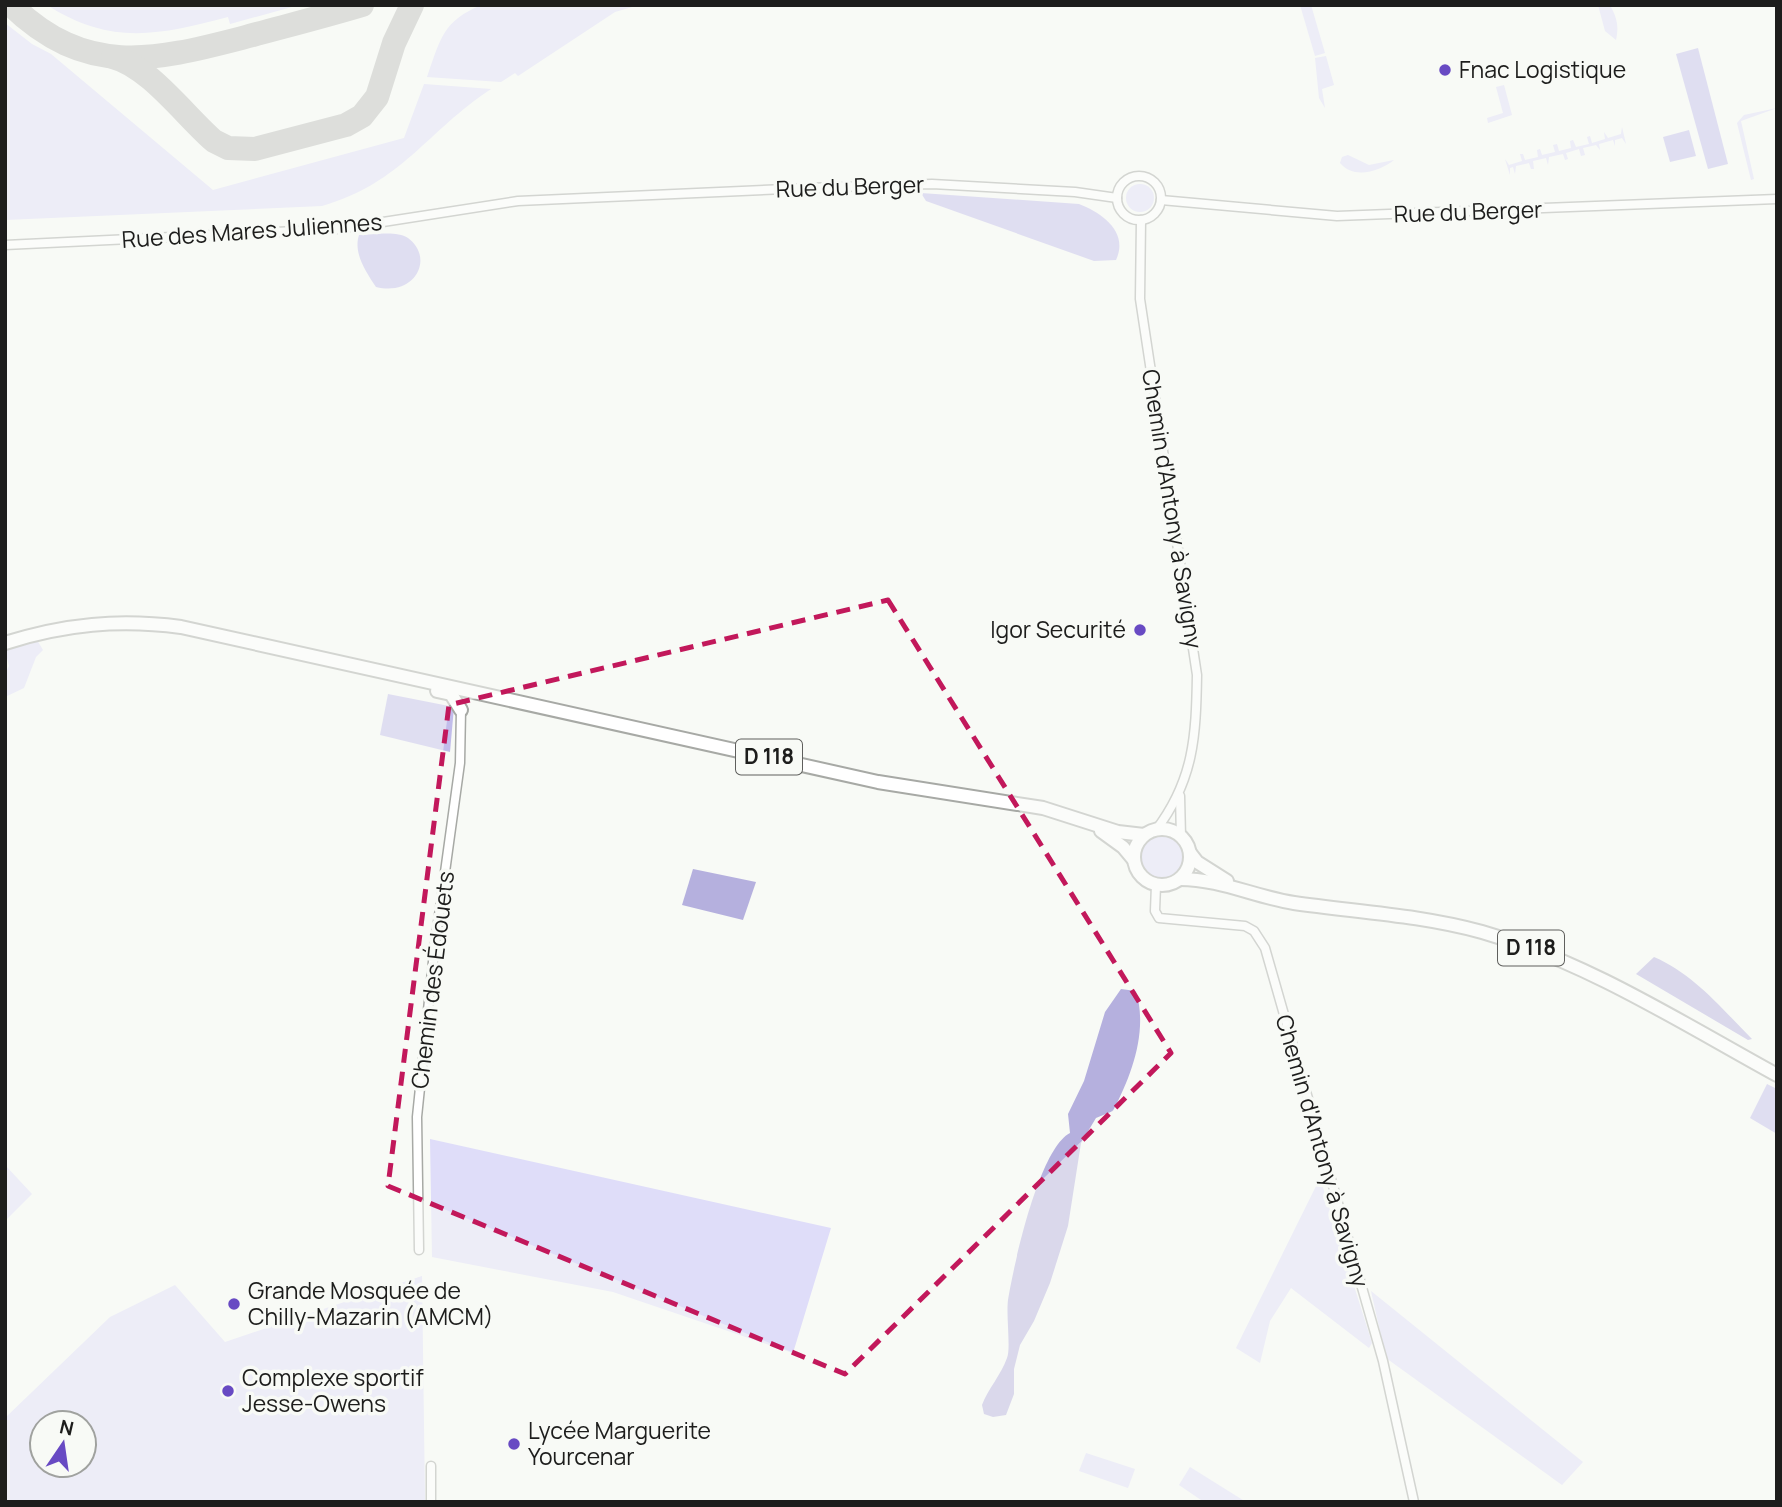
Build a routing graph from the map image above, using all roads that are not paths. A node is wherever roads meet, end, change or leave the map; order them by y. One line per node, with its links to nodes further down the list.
1 (581, 198): 2 (street, Rue du Berger); 6 (street, Rue des Mares Juliennes)
2 (1118, 198): 4 (street); 5 (street)
3 (1777, 199): 4 (street, Rue du Berger)
4 (1161, 200): 5 (street)
5 (1141, 220): 11 (street, Chemin d'Antony à Savigny)
6 (5, 244)
7 (5, 643): 8 (main road, D 118)
8 (399, 675): 9 (main road, D 118); 10 (main road)
9 (526, 703): 10 (main road); 12 (main road, D 118)
10 (461, 710): 21 (street, Chemin des Édouets)
11 (1180, 796): 13 (street); 14 (street)
12 (1073, 817): 13 (main road, D 118); 16 (main road, D 118)
13 (1150, 832): 14 (main road); 16 (main road)
14 (1181, 837): 15 (main road)
15 (1190, 853): 17 (main road); 19 (main road, D 118)
16 (1133, 859): 18 (main road)
17 (1180, 879): 18 (main road); 19 (main road, D 118)
18 (1156, 885): 24 (street, Chemin d'Antony à Savigny)
19 (1260, 894): 20 (main road, D 118)
20 (1777, 1075)
21 (419, 1251)
22 (431, 1466): 23 (street)
23 (431, 1502)
24 (1415, 1502)

